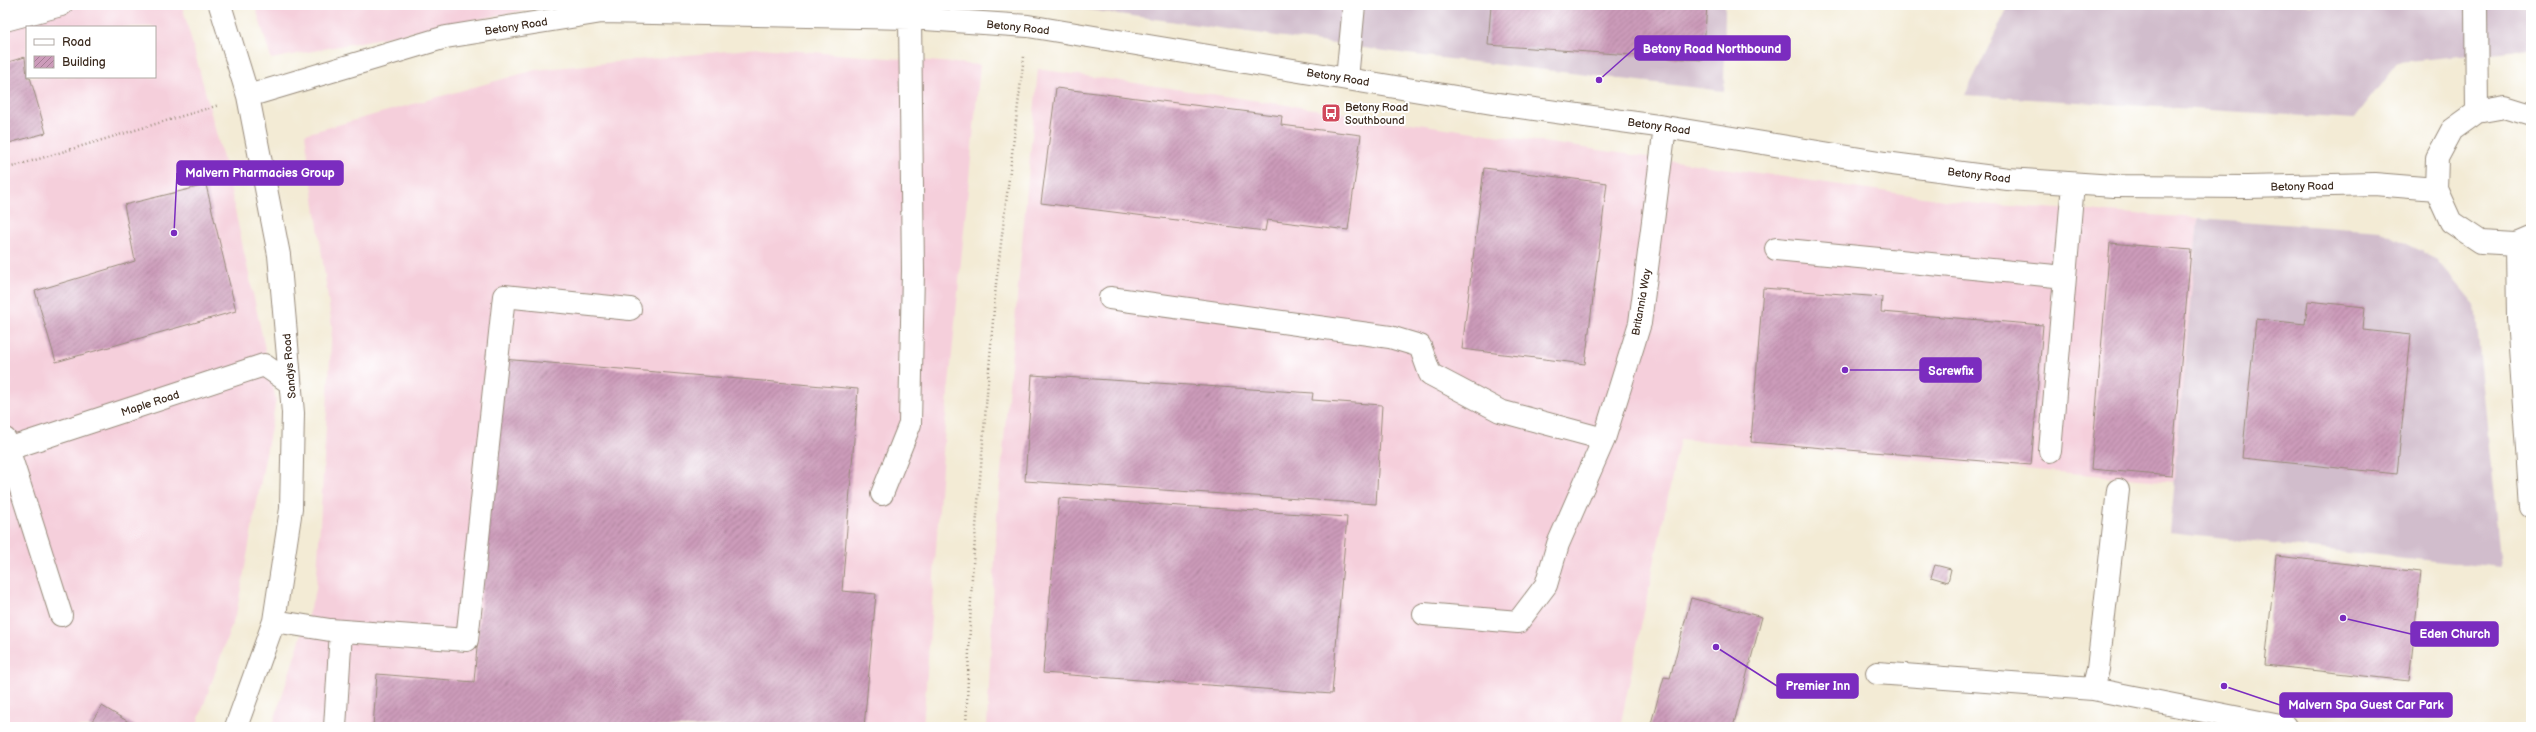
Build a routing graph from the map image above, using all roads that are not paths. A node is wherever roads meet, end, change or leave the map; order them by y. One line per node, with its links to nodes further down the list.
1 (61, 5): 7 (street)
2 (220, 5): 9 (street, Sandys Road)
3 (1354, 5): 8 (street)
4 (2476, 5): 10 (street)
5 (602, 9): 6 (street, Betony Road); 9 (street, Betony Road)
6 (910, 18): 8 (street, Betony Road); 26 (street)
7 (5, 20)
8 (1347, 79): 12 (street, Betony Road)
9 (248, 96): 20 (street, Sandys Road)
10 (2477, 112): 11 (street); 14 (street)
11 (2531, 115)
12 (1665, 127): 13 (street, Betony Road); 22 (street, Britannia Way)
13 (2073, 184): 14 (street, Betony Road); 17 (street)
14 (2436, 189): 15 (street)
15 (2524, 241): 21 (street)
16 (1776, 249): 17 (street)
17 (2065, 276): 24 (street)
18 (1110, 298): 22 (street)
19 (630, 308): 31 (street)
20 (290, 383): 23 (street, Maple Road); 30 (street, Sandys Road)
21 (2527, 426): 27 (street)
22 (1604, 439): 28 (street, Britannia Way)
23 (6, 446): 29 (street)
24 (2050, 451)
25 (2118, 490): 33 (street)
26 (882, 494)
27 (2531, 507)
28 (1424, 614)
29 (61, 615)
30 (274, 621): 31 (street); 34 (street, Sandys Road)
31 (341, 631): 35 (street)
32 (1877, 672): 33 (street)
33 (2093, 689): 36 (street)
34 (236, 727)
35 (335, 727)
36 (2285, 727)

